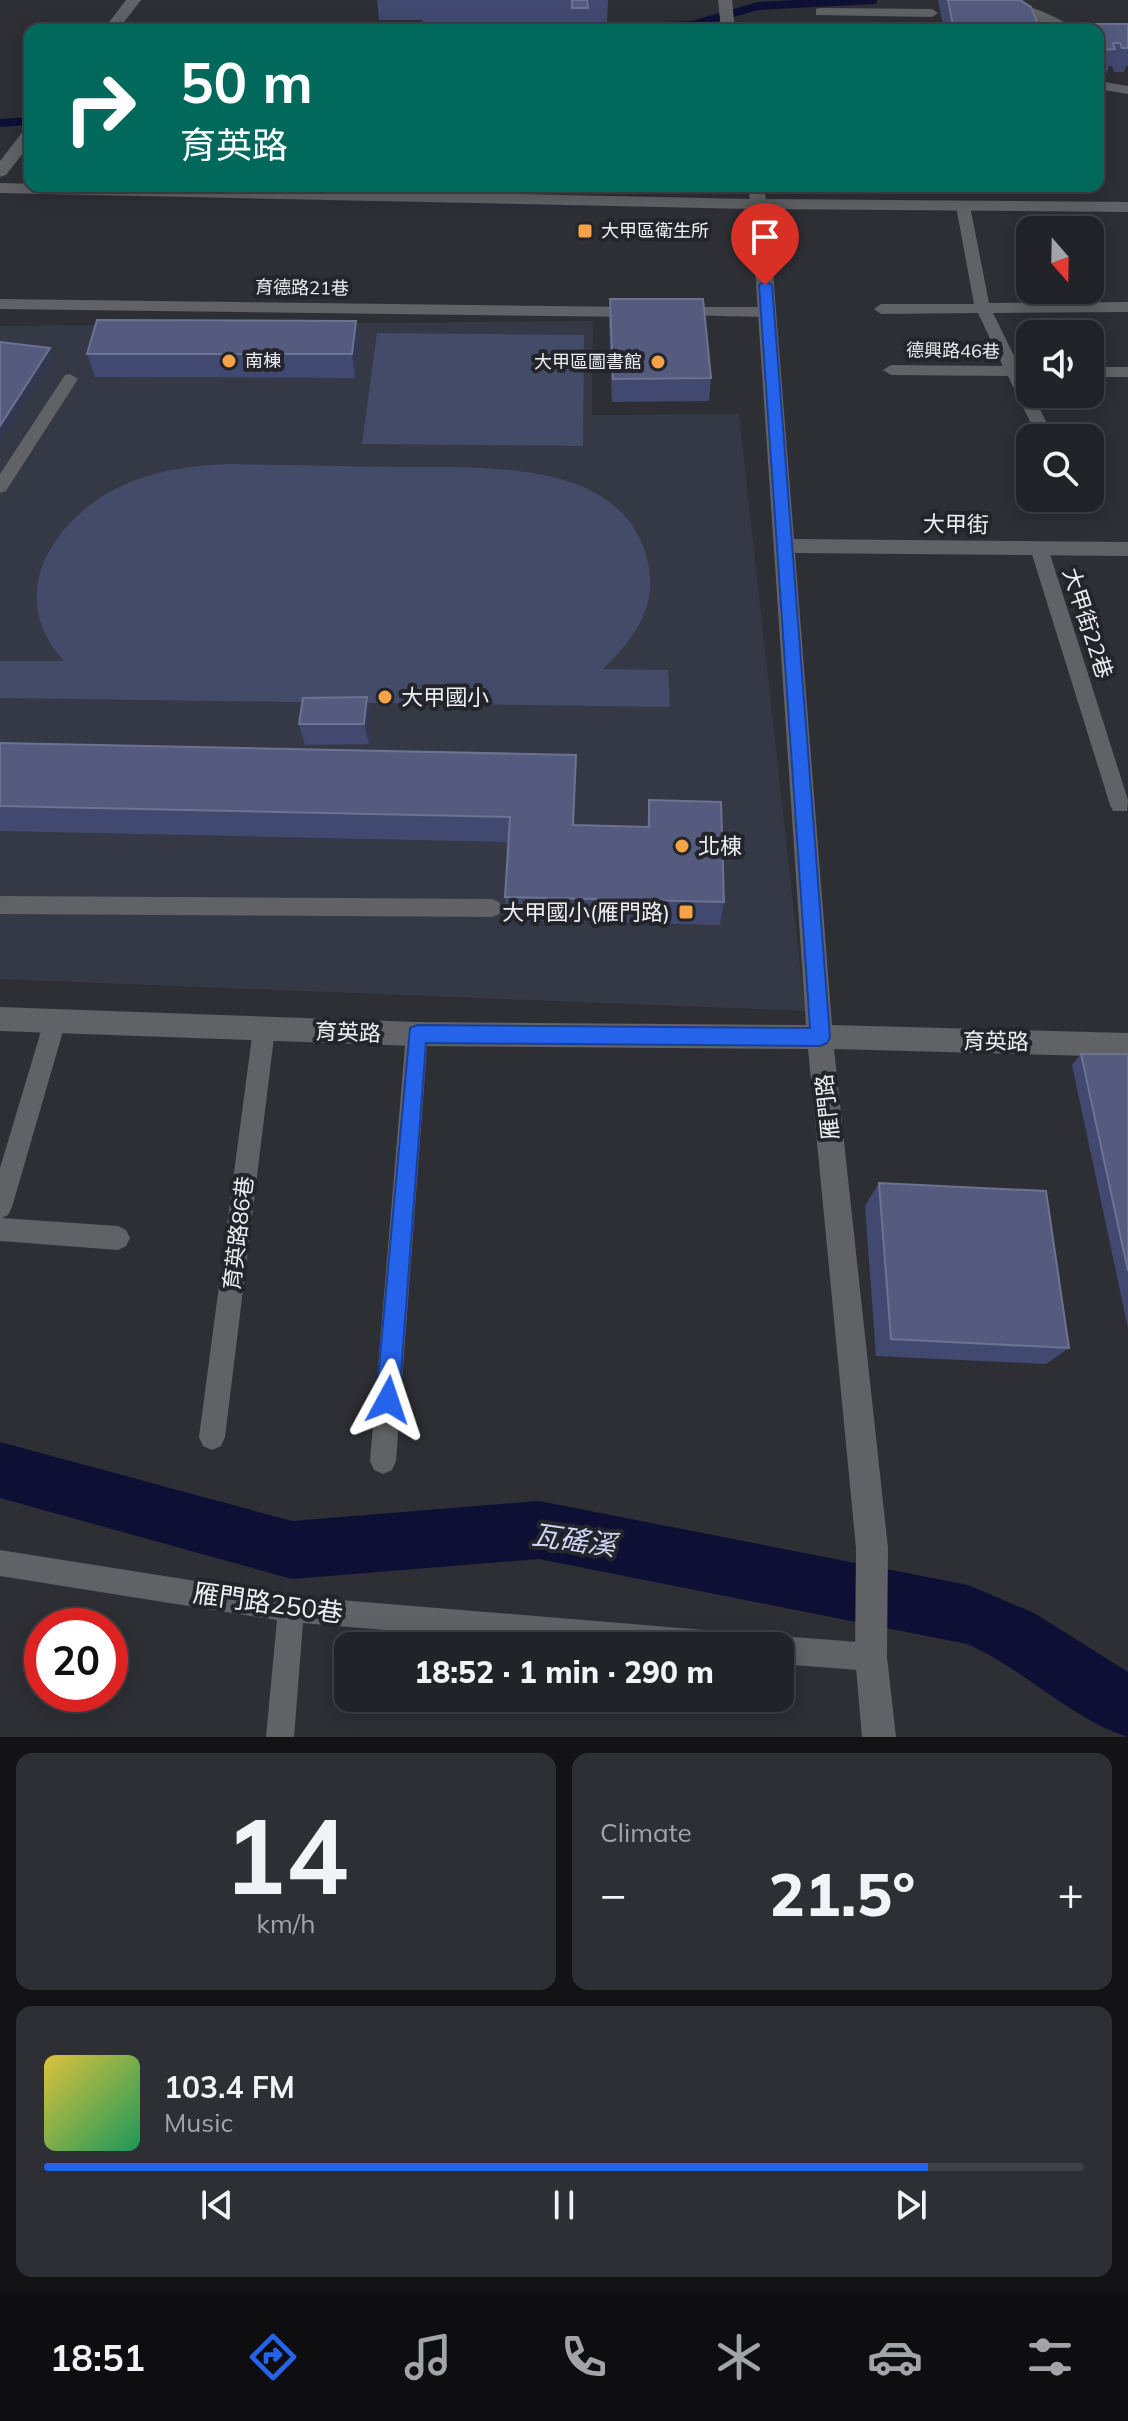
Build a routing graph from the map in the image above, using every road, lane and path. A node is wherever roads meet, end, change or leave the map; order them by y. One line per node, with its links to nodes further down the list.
1 (134, 0): 6 (street)
2 (725, 0): 7 (street)
3 (992, 0): 8 (lane)
4 (931, 7): 5 (lane)
5 (820, 12)
6 (115, 24)
7 (727, 24)
8 (1056, 24)
9 (1104, 86): 10 (lane)
10 (1128, 90)
11 (24, 141): 12 (street)
12 (0, 172)
13 (0, 188): 14 (street)
14 (24, 188)
15 (433, 192): 16 (street)
16 (757, 195): 17 (street); 23 (street, 雁門路)
17 (963, 206): 18 (street); 20 (lane, 德興路46巷)
18 (1128, 207)
19 (0, 304): 23 (lane, 育德路21巷)
20 (982, 306): 21 (lane, 德興路46巷); 22 (lane, 德興路46巷); 24 (lane, 德興路46巷)
21 (1128, 307)
22 (881, 309)
23 (767, 312): 31 (street, 雁門路)
24 (1016, 361)
25 (891, 370): 26 (lane, 德興路46巷)
26 (1016, 371)
27 (1104, 372): 28 (lane)
28 (1128, 372)
29 (70, 379): 30 (lane)
30 (0, 487)
31 (784, 546): 32 (street, 大甲街); 41 (street, 雁門路)
32 (1039, 548): 33 (street, 大甲街); 34 (lane, 大甲街22巷)
33 (1128, 549)
34 (1120, 805)
35 (0, 905): 36 (lane)
36 (492, 908)
37 (0, 1019): 38 (street, 育英路)
38 (55, 1021): 39 (street, 育英路); 43 (lane)
39 (264, 1029): 40 (street, 育英路); 46 (lane, 育英路86巷)
40 (417, 1034): 41 (street, 育英路); 47 (lane)
41 (820, 1037): 42 (street, 育英路); 51 (street, 雁門路)
42 (1128, 1045)
43 (0, 1207)
44 (0, 1229): 45 (lane)
45 (118, 1238)
46 (212, 1437)
47 (383, 1461)
48 (0, 1563): 49 (lane, 雁門路250巷)
49 (291, 1609): 50 (lane, 雁門路250巷); 53 (lane)
50 (563, 1632)
51 (870, 1642): 52 (lane); 54 (street)
52 (794, 1649)
53 (280, 1737)
54 (879, 1737)

